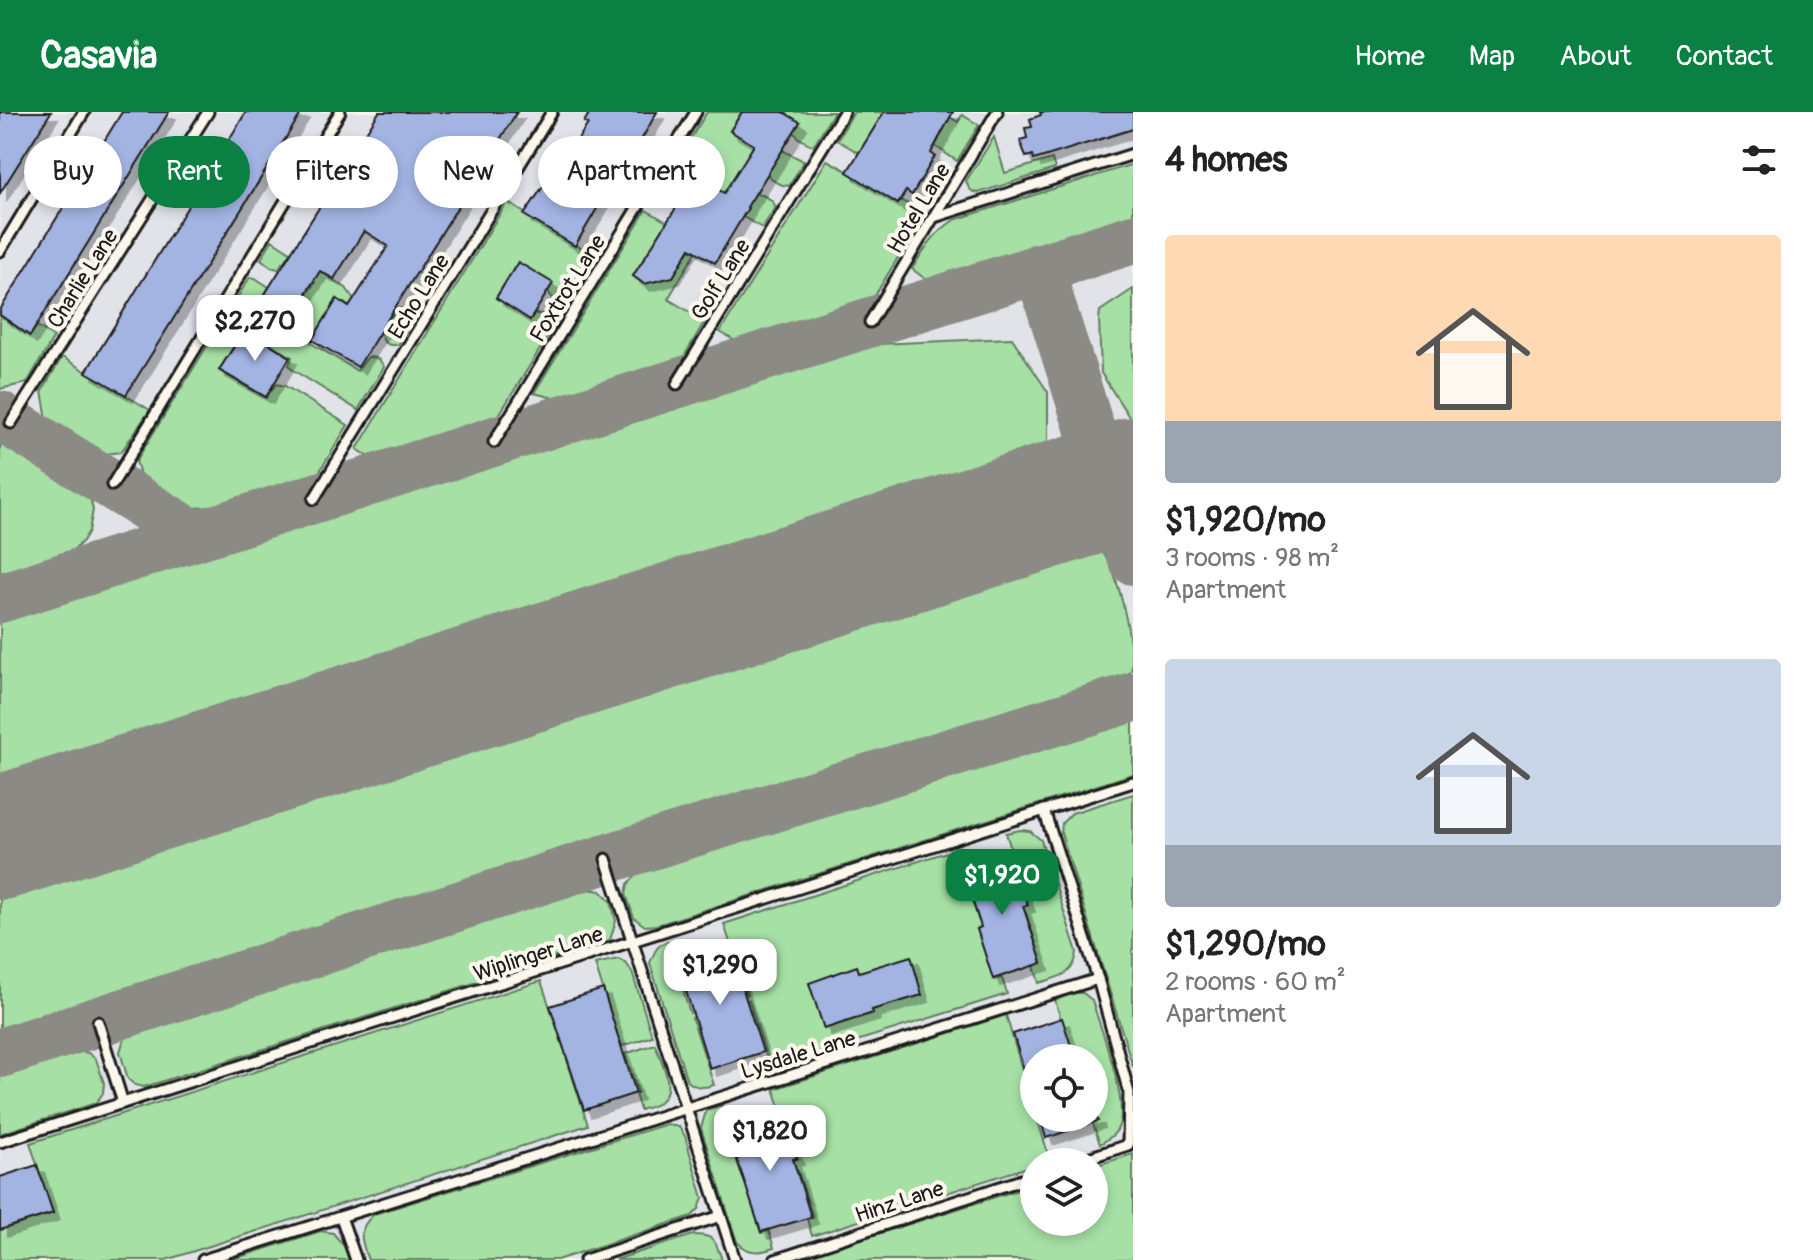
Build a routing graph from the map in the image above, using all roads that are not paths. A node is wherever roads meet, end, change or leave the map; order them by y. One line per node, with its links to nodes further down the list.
1 (84, 112): 10 (lane)
2 (208, 112): 13 (lane, Charlie Lane)
3 (340, 112): 15 (lane)
4 (552, 112): 16 (lane, Echo Lane)
5 (696, 112): 14 (lane, Foxtrot Lane)
6 (844, 112): 12 (lane, Golf Lane)
7 (997, 112): 9 (lane, Hotel Lane)
8 (1133, 154): 9 (lane)
9 (933, 217): 11 (lane, Hotel Lane)
10 (0, 251)
11 (870, 322)
12 (677, 384)
13 (11, 423)
14 (494, 442)
15 (112, 485)
16 (314, 499)
17 (1133, 782): 18 (lane, Wiplinger Lane)
18 (1044, 810): 20 (lane, Wiplinger Lane); 21 (lane)
19 (606, 859): 20 (lane)
20 (633, 942): 23 (lane, Wiplinger Lane); 24 (lane)
21 (1098, 979): 24 (lane, Lysdale Lane); 26 (lane)
22 (98, 1022): 23 (lane)
23 (123, 1103): 25 (lane, Wiplinger Lane)
24 (686, 1108): 28 (lane); 29 (lane, Lysdale Lane)
25 (0, 1142)
26 (1108, 1152)
27 (1020, 1181): 34 (lane, Hinz Lane)
28 (721, 1216): 32 (lane); 33 (lane)
29 (341, 1217): 30 (lane, Lysdale Lane); 31 (lane)
30 (203, 1260)
31 (356, 1260)
32 (585, 1260)
33 (735, 1260)
34 (775, 1260)

